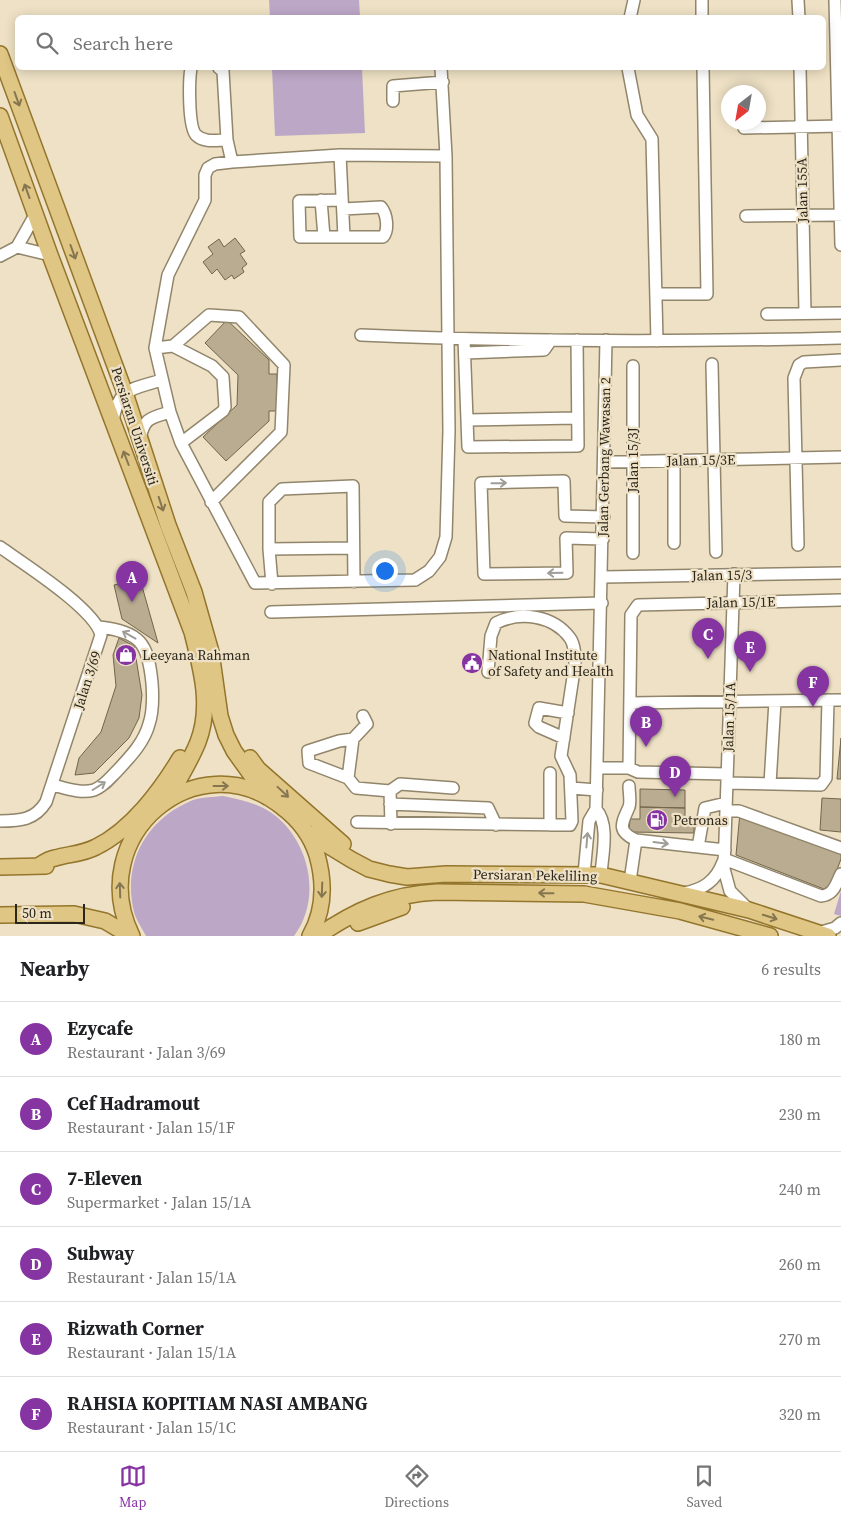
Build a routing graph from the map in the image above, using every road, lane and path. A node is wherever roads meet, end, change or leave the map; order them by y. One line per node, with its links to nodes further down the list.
1 (634, 0): 5 (street)
2 (702, 0): 6 (street)
3 (798, 0): 7 (street)
4 (835, 0): 8 (street)
5 (631, 15)
6 (702, 15)
7 (799, 15)
8 (838, 42): 19 (street)
9 (0, 54): 57 (main road, Persiaran Universiti, one-way to 57)
10 (191, 70): 22 (street)
11 (222, 70): 22 (street)
12 (441, 70): 16 (street)
13 (628, 70): 38 (street)
14 (703, 70): 38 (street)
15 (800, 70): 20 (street, Jalan 155A)
16 (443, 82): 17 (street); 24 (street)
17 (392, 100)
18 (0, 116): 28 (main road, Persiaran Universiti, one-way to 18)
19 (839, 126): 20 (street); 30 (street)
20 (801, 127): 21 (street); 29 (street, Jalan 155A)
21 (766, 128)
22 (227, 140): 25 (street)
23 (340, 155): 24 (street); 25 (street); 27 (street)
24 (446, 156): 44 (street)
25 (232, 162): 51 (street)
26 (321, 200): 27 (street); 32 (street); 32 (street)
27 (343, 204): 33 (street); 33 (street)
28 (35, 215): 35 (street); 36 (main road, Persiaran Universiti)
29 (803, 215): 30 (street); 31 (street); 39 (street, Jalan 155A)
30 (841, 215): 34 (street)
31 (746, 216)
32 (324, 238): 33 (street)
33 (344, 238)
34 (841, 245)
35 (17, 247): 36 (street); 37 (street)
36 (50, 255): 61 (main road, Persiaran Universiti)
37 (0, 256)
38 (656, 294): 49 (street)
39 (805, 313): 40 (street); 41 (street)
40 (841, 313)
41 (767, 314)
42 (362, 335): 44 (street)
43 (841, 338): 49 (street)
44 (448, 339): 45 (street); 85 (street)
45 (464, 339): 46 (street); 52 (street)
46 (551, 340): 47 (street); 52 (street)
47 (577, 340): 48 (street); 59 (street)
48 (606, 340): 49 (street); 68 (street, Jalan Gerbang Wawasan 2)
49 (657, 341)
50 (173, 346): 51 (street); 63 (street); 70 (street)
51 (155, 348): 56 (street)
52 (465, 353): 60 (street)
53 (841, 360): 65 (street)
54 (712, 364): 66 (street)
55 (633, 366): 69 (street, Jalan 15/3J)
56 (161, 380): 57 (street); 58 (street)
57 (132, 390): 61 (street); 62 (main road, Persiaran Universiti)
58 (170, 412): 62 (street); 63 (street)
59 (577, 418): 60 (street); 60 (street)
60 (467, 420)
61 (112, 422): 87 (main road, Persiaran Universiti, one-way to 61)
62 (140, 439): 88 (main road, Persiaran Universiti, one-way to 88)
63 (182, 443): 70 (street)
64 (841, 457): 65 (street, Jalan 15/3E)
65 (796, 458): 66 (street, Jalan 15/3E); 76 (street)
66 (714, 460): 67 (street, Jalan 15/3E); 80 (street)
67 (674, 461): 69 (street, Jalan 15/3E); 75 (street)
68 (605, 462): 69 (street, Jalan 15/3E); 72 (street, Jalan Gerbang Wawasan 2)
69 (633, 462): 81 (street, Jalan 15/3J)
70 (211, 502): 86 (street)
71 (565, 516): 72 (street); 73 (street); 73 (street, one-way to 71)
72 (604, 517): 74 (street, Jalan Gerbang Wawasan 2)
73 (566, 538): 74 (street)
74 (603, 539): 84 (street, Jalan Gerbang Wawasan 2)
75 (674, 543)
76 (798, 545)
77 (0, 547): 95 (street)
78 (354, 548): 79 (street); 79 (street); 85 (street)
79 (269, 549): 86 (street)
80 (716, 552)
81 (633, 553)
82 (841, 573): 83 (street, Jalan 15/3)
83 (734, 574): 84 (street, Jalan 15/3); 91 (street, Jalan 15/1A)
84 (603, 577): 90 (street, Jalan Gerbang Wawasan 2)
85 (354, 582): 86 (street)
86 (272, 584)
87 (177, 591): 119 (main road, Persiaran Universiti); 136 (main road)
88 (194, 592): 118 (main road, Persiaran Universiti); 138 (main road, one-way to 138)
89 (841, 600): 91 (street, Jalan 15/1E)
90 (602, 602): 92 (street); 106 (street, Jalan Gerbang Wawasan 2)
91 (733, 602): 100 (street, Jalan 15/1A); 101 (street, Jalan 15/1E)
92 (535, 603): 93 (street); 94 (street)
93 (271, 612)
94 (534, 617): 96 (street); 102 (street)
95 (99, 627): 112 (street, Jalan 3/69); 112 (street, one-way to 95)
96 (488, 672)
97 (828, 700): 98 (street); 99 (street); 111 (street)
98 (841, 700)
99 (775, 701): 100 (street); 111 (street)
100 (730, 702): 101 (street); 110 (street, Jalan 15/1A)
101 (630, 703): 107 (street)
102 (568, 712): 104 (street); 104 (street)
103 (362, 716): 105 (street)
104 (564, 738): 115 (street)
105 (353, 739): 109 (street); 109 (street)
106 (598, 768): 107 (street); 116 (street, Jalan Gerbang Wawasan 2)
107 (629, 768): 110 (street)
108 (550, 773): 128 (street)
109 (348, 778): 117 (street)
110 (727, 778): 111 (street); 121 (street, Jalan 15/1A)
111 (770, 784)
112 (52, 785): 123 (street, Jalan 3/69)
113 (629, 786): 129 (street)
114 (453, 788): 117 (street)
115 (571, 788): 116 (street); 128 (street)
116 (597, 790): 122 (street, Jalan Gerbang Wawasan 2)
117 (390, 791): 120 (street)
118 (267, 797): 119 (main road, one-way to 118); 130 (main road)
119 (168, 800): 131 (main road)
120 (390, 804): 125 (street); 127 (street)
121 (726, 807): 133 (street); 134 (street); 135 (street, Jalan 15/1A)
122 (596, 809): 126 (street, Jalan Gerbang Wawasan 2); 139 (street, Jalan Gerbang Wawasan 2, one-way to 122)
123 (0, 822)
124 (357, 822): 125 (street)
125 (391, 824): 127 (street)
126 (603, 824): 129 (street); 141 (street, Jalan Gerbang Wawasan 2)
127 (496, 825): 128 (street)
128 (550, 825)
129 (622, 827): 132 (street)
130 (306, 832): 138 (main road, Persiaran Pekeliling); 153 (main road, one-way to 153)
131 (132, 837): 136 (main road); 152 (main road, one-way to 131)
132 (636, 840): 133 (street, one-way to 133); 142 (street)
133 (698, 847): 135 (street)
134 (841, 848)
135 (724, 855): 140 (street); 144 (street, Jalan 15/1A); 145 (street, Jalan 15/1A)
136 (38, 866): 137 (main road)
137 (0, 867)
138 (446, 874): 139 (main road, Persiaran Pekeliling)
139 (584, 874): 141 (main road, Persiaran Pekeliling)
140 (841, 874)
141 (601, 876): 142 (main road, Persiaran Pekeliling)
142 (630, 881): 144 (main road, Persiaran Pekeliling)
143 (487, 893): 149 (main road, Persiaran Pekeliling, one-way to 143); 154 (main road, Persiaran Pekeliling); 155 (main road)
144 (679, 893): 145 (main road, Persiaran Pekeliling)
145 (749, 910): 150 (main road, Persiaran Pekeliling, one-way to 150)
146 (47, 914): 147 (main road); 151 (main road); 152 (main road)
147 (0, 915)
148 (841, 923): 150 (street)
149 (735, 931): 156 (main road, Persiaran Pekeliling)
150 (823, 934)
151 (109, 936)
152 (131, 936)
153 (310, 936)
154 (318, 936)
155 (337, 936)
156 (770, 936)

